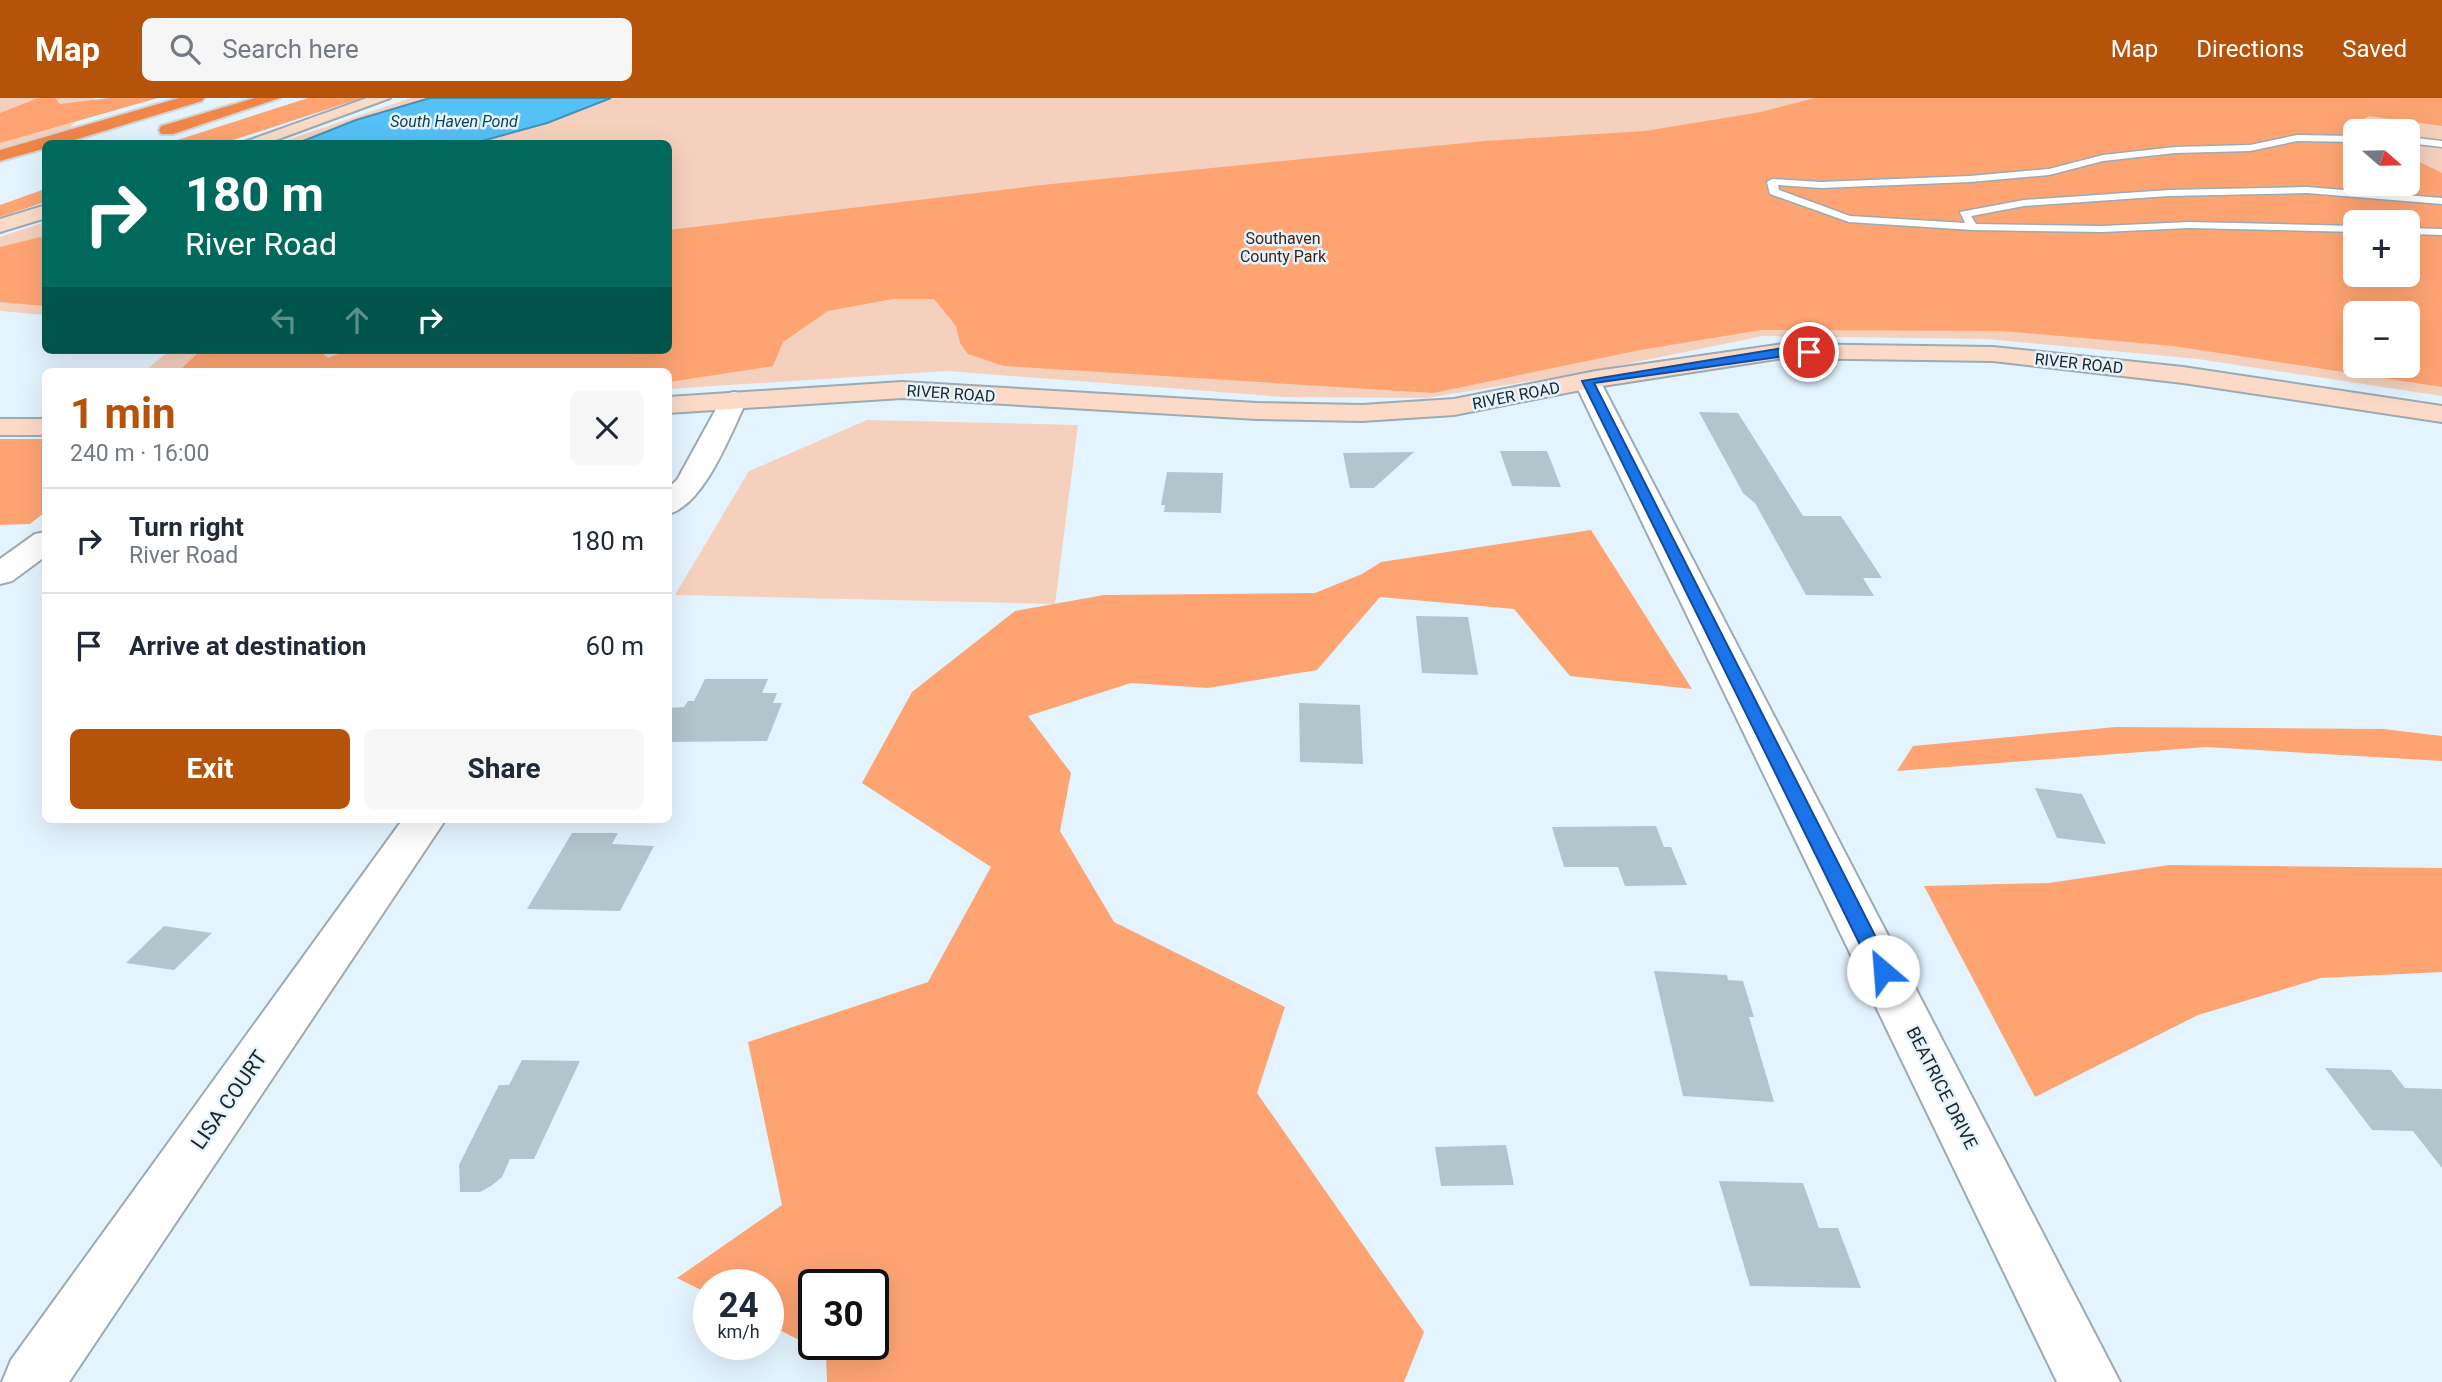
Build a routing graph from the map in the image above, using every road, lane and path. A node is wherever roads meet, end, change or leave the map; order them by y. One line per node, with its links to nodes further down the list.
1 (196, 98): 6 (highway)
2 (272, 98): 4 (highway)
3 (382, 98): 7 (street)
4 (149, 136)
5 (2343, 139): 15 (lane)
6 (54, 140)
7 (259, 140)
8 (2420, 141): 10 (lane)
9 (42, 144): 11 (highway)
10 (2442, 144)
11 (0, 156)
12 (2442, 201): 15 (lane)
13 (42, 212): 14 (street)
14 (0, 226)
15 (1973, 227): 16 (lane)
16 (2343, 229)
17 (2420, 231): 18 (lane)
18 (2442, 232)
19 (1587, 381): 20 (street, RIVER ROAD); 22 (street, RIVER ROAD); 30 (street, BEATRICE DRIVE)
20 (734, 400): 21 (street, RIVER ROAD); 25 (street)
21 (672, 405)
22 (2442, 414)
23 (0, 427): 24 (street)
24 (42, 427)
25 (672, 501)
26 (42, 544): 27 (street)
27 (0, 574)
28 (422, 823): 29 (street, LISA COURT)
29 (33, 1382)
30 (2090, 1382)

